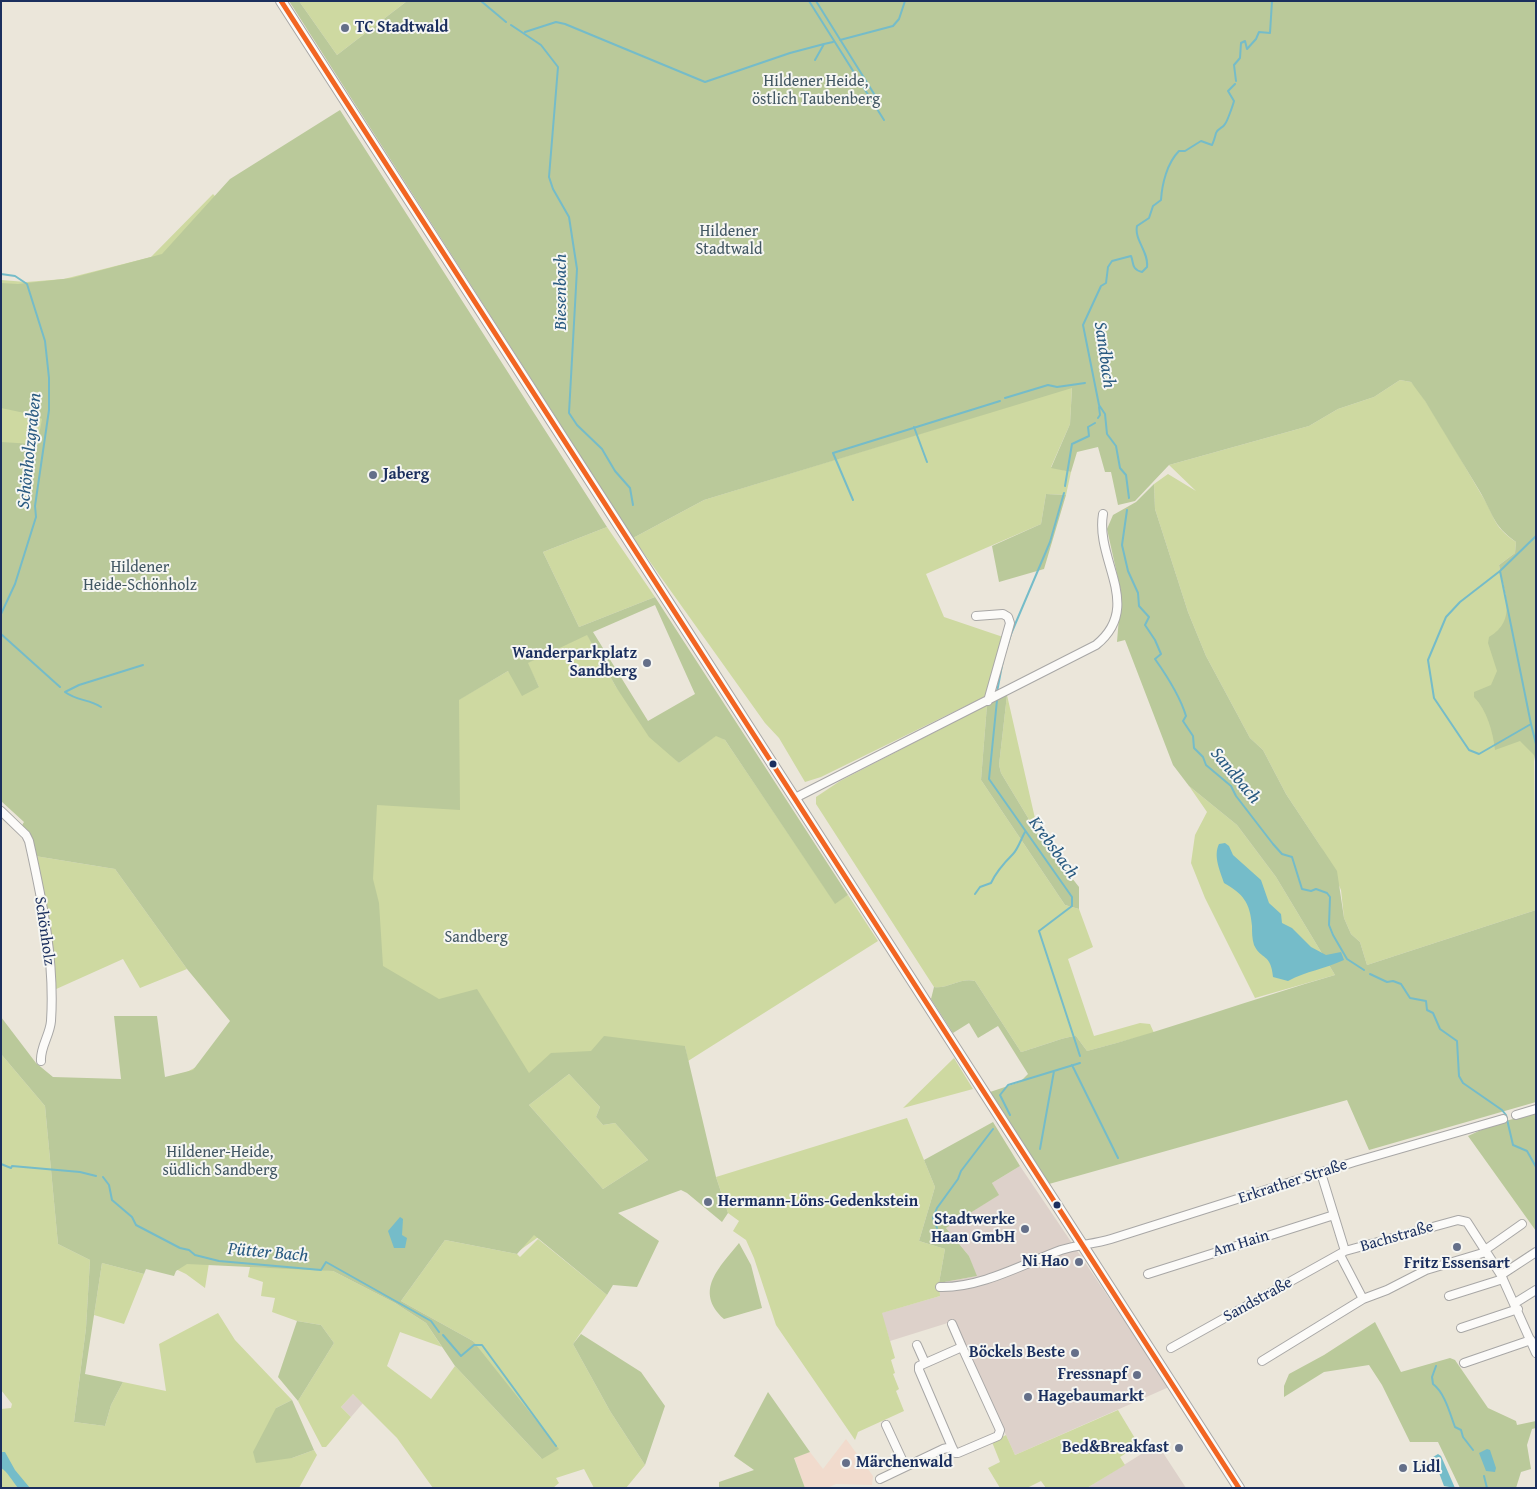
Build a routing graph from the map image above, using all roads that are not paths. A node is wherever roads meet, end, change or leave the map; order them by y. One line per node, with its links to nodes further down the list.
1 (281, 1): 5 (main road)
2 (1103, 514): 4 (street)
3 (976, 616): 4 (street)
4 (988, 701): 5 (street)
5 (795, 798): 14 (main road)
6 (1, 811): 7 (street, Schönholz)
7 (40, 1061)
8 (1536, 1109): 9 (street)
9 (1516, 1115)
10 (1503, 1119): 11 (street, Erkrather Straße)
11 (1321, 1172): 12 (street, Bachstraße); 14 (street, Erkrather Straße)
12 (1334, 1215): 17 (street, Bachstraße); 18 (street, Am Hain)
13 (1522, 1224): 15 (street)
14 (1083, 1245): 20 (street, Erkrather Straße); 40 (main road)
15 (1485, 1251): 17 (street, Bachstraße); 19 (street, Bachstraße); 23 (street)
16 (1536, 1252): 19 (street)
17 (1342, 1253): 23 (street); 31 (street, Sandstraße)
18 (1148, 1274)
19 (1502, 1277): 22 (street); 24 (street, Bachstraße)
20 (940, 1287)
21 (1536, 1290): 24 (street)
22 (1449, 1296)
23 (1363, 1299): 33 (street)
24 (1516, 1306): 27 (street); 28 (street, Bachstraße)
25 (952, 1324): 30 (street)
26 (1536, 1327): 28 (street)
27 (1461, 1328)
28 (1529, 1336): 32 (street, Bachstraße); 35 (street)
29 (917, 1345): 34 (street)
30 (962, 1347): 34 (street); 37 (street)
31 (1171, 1348)
32 (1536, 1353)
33 (1262, 1361)
34 (925, 1363): 37 (street)
35 (1464, 1363)
36 (886, 1426): 38 (street)
37 (952, 1447): 38 (street)
38 (905, 1466): 39 (street)
39 (880, 1479)
40 (1239, 1488)

